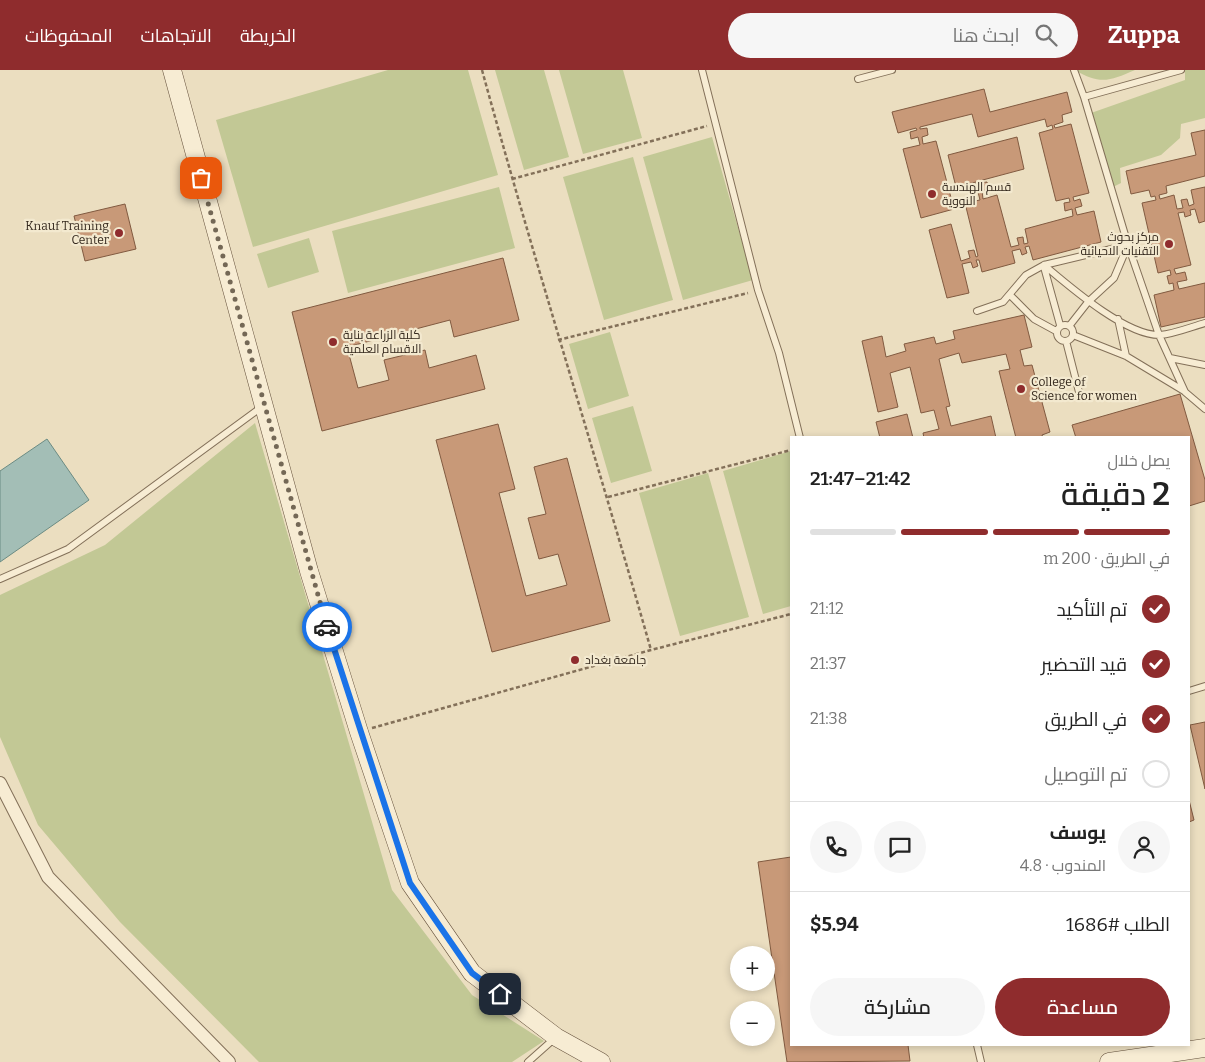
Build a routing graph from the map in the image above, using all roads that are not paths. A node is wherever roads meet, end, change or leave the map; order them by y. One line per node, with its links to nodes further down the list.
1 (172, 70): 25 (street)
2 (702, 70): 27 (lane)
3 (892, 70): 6 (lane)
4 (1074, 70): 7 (lane)
5 (1182, 70): 7 (lane)
6 (858, 79)
7 (1084, 97): 8 (lane)
8 (1128, 245): 9 (lane); 11 (lane); 18 (lane)
9 (1044, 265): 10 (lane); 11 (lane); 16 (lane)
10 (1010, 295): 12 (lane); 16 (lane)
11 (1088, 302): 13 (lane); 15 (lane)
12 (978, 311)
13 (1118, 319): 18 (lane); 20 (lane)
14 (1205, 323): 18 (lane)
15 (1070, 326): 16 (lane); 17 (lane)
16 (1058, 328): 19 (lane)
17 (1073, 334): 19 (lane); 20 (lane)
18 (1159, 335): 21 (lane)
19 (1066, 341): 24 (lane)
20 (1126, 356): 23 (lane)
21 (1170, 358): 22 (lane); 23 (lane)
22 (1205, 365)
23 (1185, 392): 26 (lane)
24 (1080, 396)
25 (265, 405): 28 (lane); 32 (street)
26 (1205, 409)
27 (800, 436)
28 (0, 579)
29 (1205, 686): 30 (lane)
30 (1190, 690)
31 (0, 783): 35 (street)
32 (556, 1037): 36 (lane); 37 (street)
33 (977, 1046): 38 (lane)
34 (1205, 1048): 39 (street)
35 (230, 1062)
36 (528, 1062)
37 (601, 1062)
38 (981, 1062)
39 (1109, 1062)

